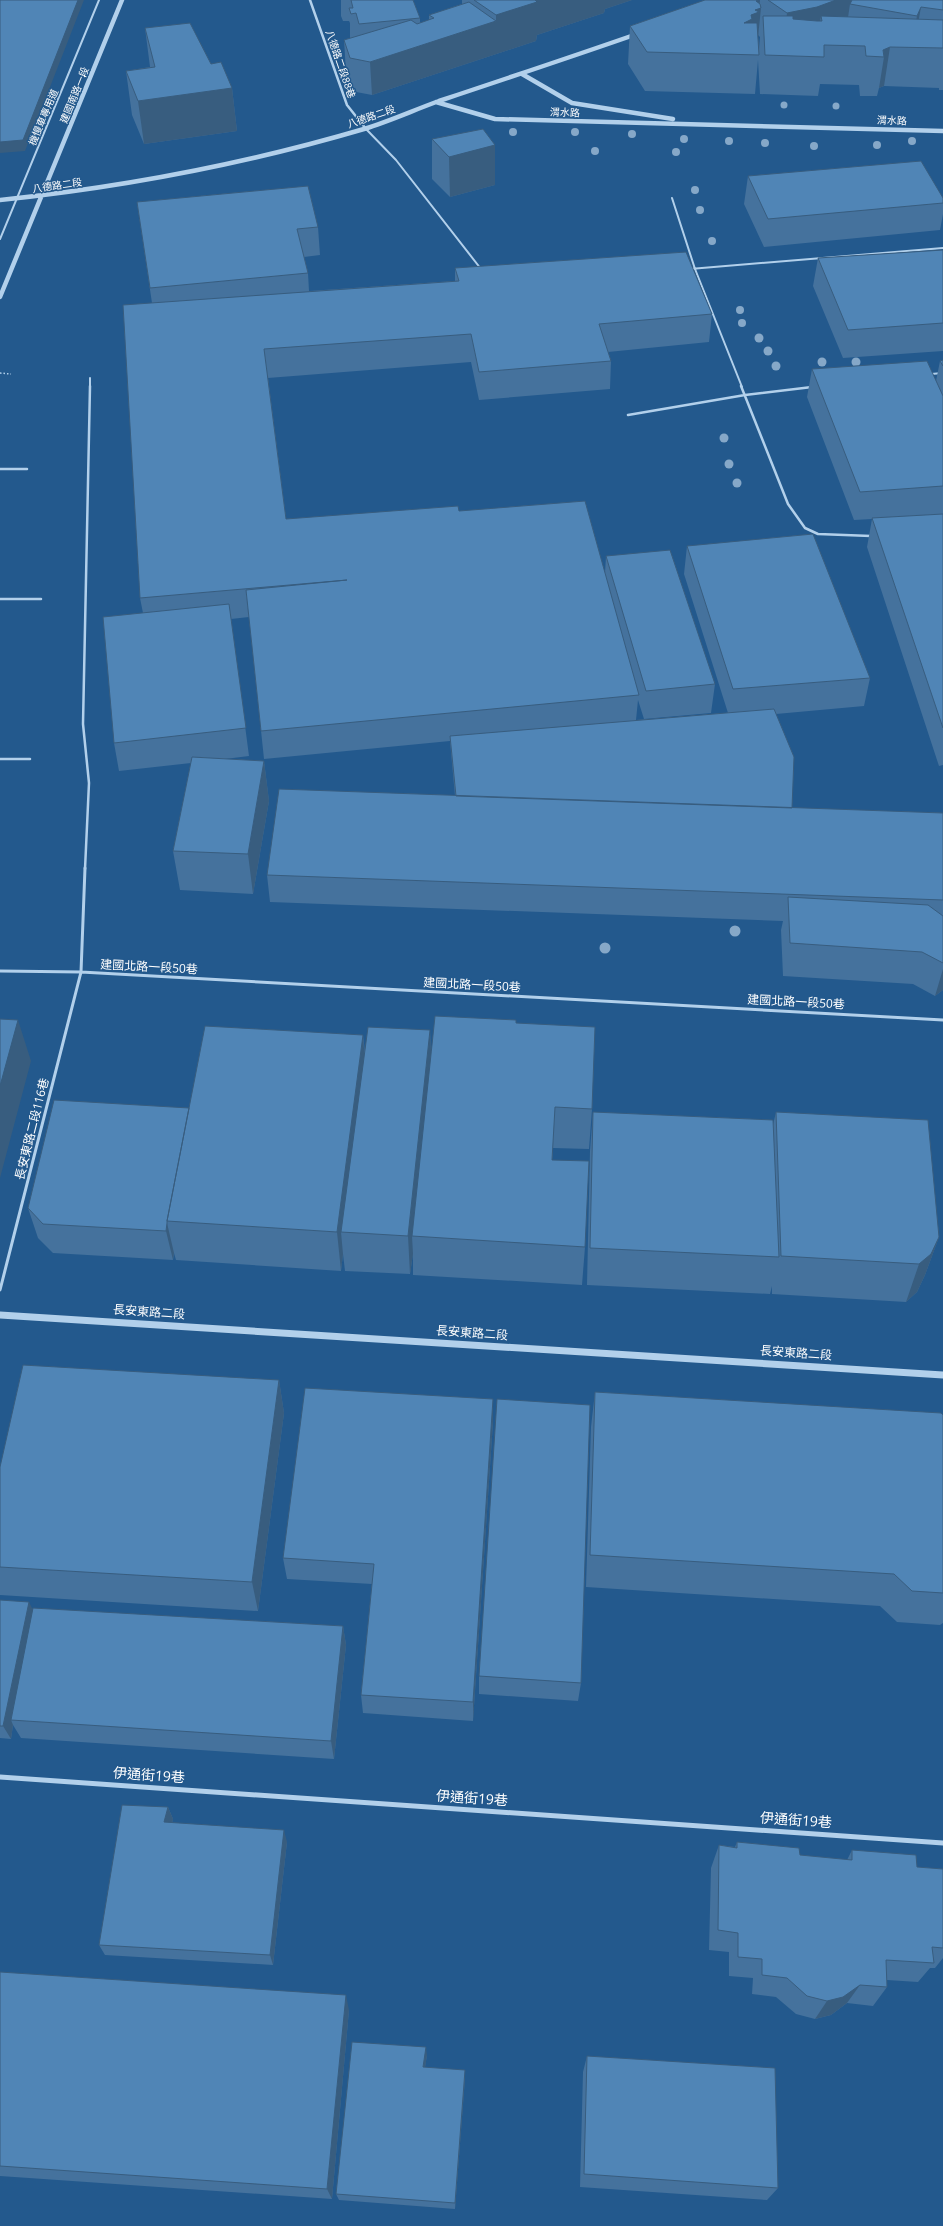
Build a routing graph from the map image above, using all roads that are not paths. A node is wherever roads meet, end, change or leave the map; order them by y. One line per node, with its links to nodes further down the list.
1 (99, 0): 13 (lane, 機慢車專用道, bridge)
2 (122, 0): 10 (street, 建國南路一段)
3 (310, 0): 8 (street, 八德路二段88巷)
4 (641, 33): 5 (street, 八德路二段)
5 (522, 74): 6 (street, 八德路二段); 7 (street, 渭水路)
6 (436, 102): 7 (street, 渭水路); 8 (street, 八德路二段)
7 (696, 123): 9 (street, 渭水路)
8 (366, 128): 10 (street, 八德路二段); 17 (lane)
9 (943, 131)
10 (42, 196): 12 (street, 八德路二段); 18 (street, 建國南路一段)
11 (672, 198): 16 (lane)
12 (0, 200)
13 (0, 239)
14 (943, 248): 16 (lane)
15 (687, 269): 16 (lane)
16 (695, 269): 23 (lane)
17 (484, 274)
18 (0, 297)
19 (943, 373): 20 (lane)
20 (927, 375)
21 (90, 378): 33 (lane, 長安東路二段116巷)
22 (816, 387): 23 (lane)
23 (745, 395): 24 (lane); 27 (lane)
24 (628, 415)
25 (0, 469): 26 (lane)
26 (27, 469)
27 (874, 536)
28 (0, 599): 29 (lane)
29 (41, 599)
30 (30, 759): 31 (lane)
31 (0, 760)
32 (0, 971): 33 (lane, 建國北路一段50巷)
33 (81, 972): 34 (lane, 建國北路一段50巷); 35 (lane, 長安東路二段116巷)
34 (943, 1020)
35 (0, 1290)
36 (0, 1315): 37 (street, 長安東路二段)
37 (943, 1375)
38 (0, 1777): 39 (street, 伊通街19巷)
39 (943, 1843)

